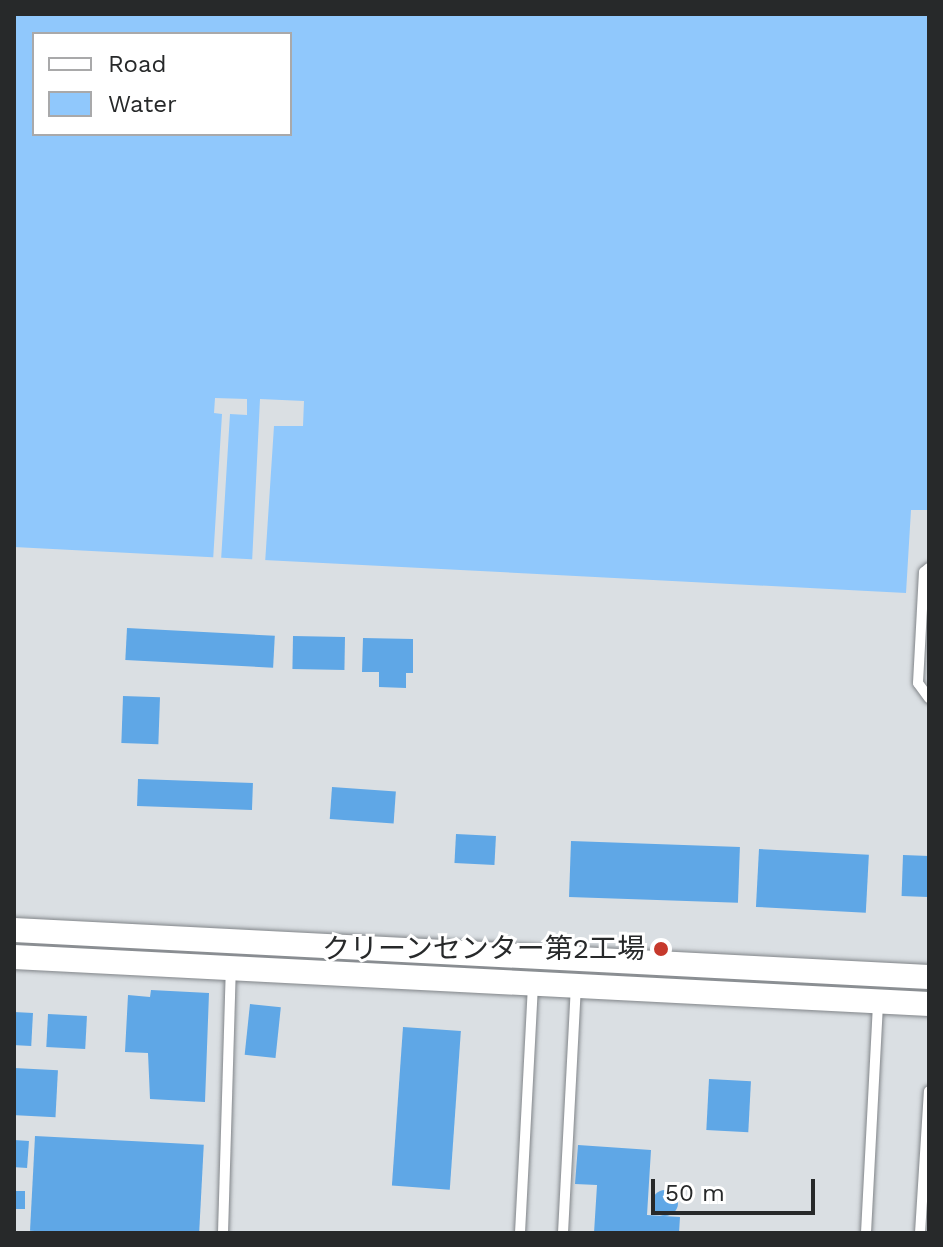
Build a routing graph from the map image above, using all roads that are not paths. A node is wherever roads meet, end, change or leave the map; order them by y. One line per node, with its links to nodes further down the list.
1 (929, 568): 2 (lane)
2 (929, 698)
3 (14, 930): 6 (street)
4 (14, 957): 5 (street)
5 (231, 968): 7 (street); 12 (lane)
6 (929, 977)
7 (533, 983): 8 (street); 13 (lane)
8 (576, 985): 9 (street); 14 (lane)
9 (878, 1000): 10 (street); 15 (lane)
10 (929, 1004)
11 (929, 1091): 16 (lane)
12 (223, 1233)
13 (520, 1233)
14 (563, 1233)
15 (866, 1233)
16 (920, 1233)

